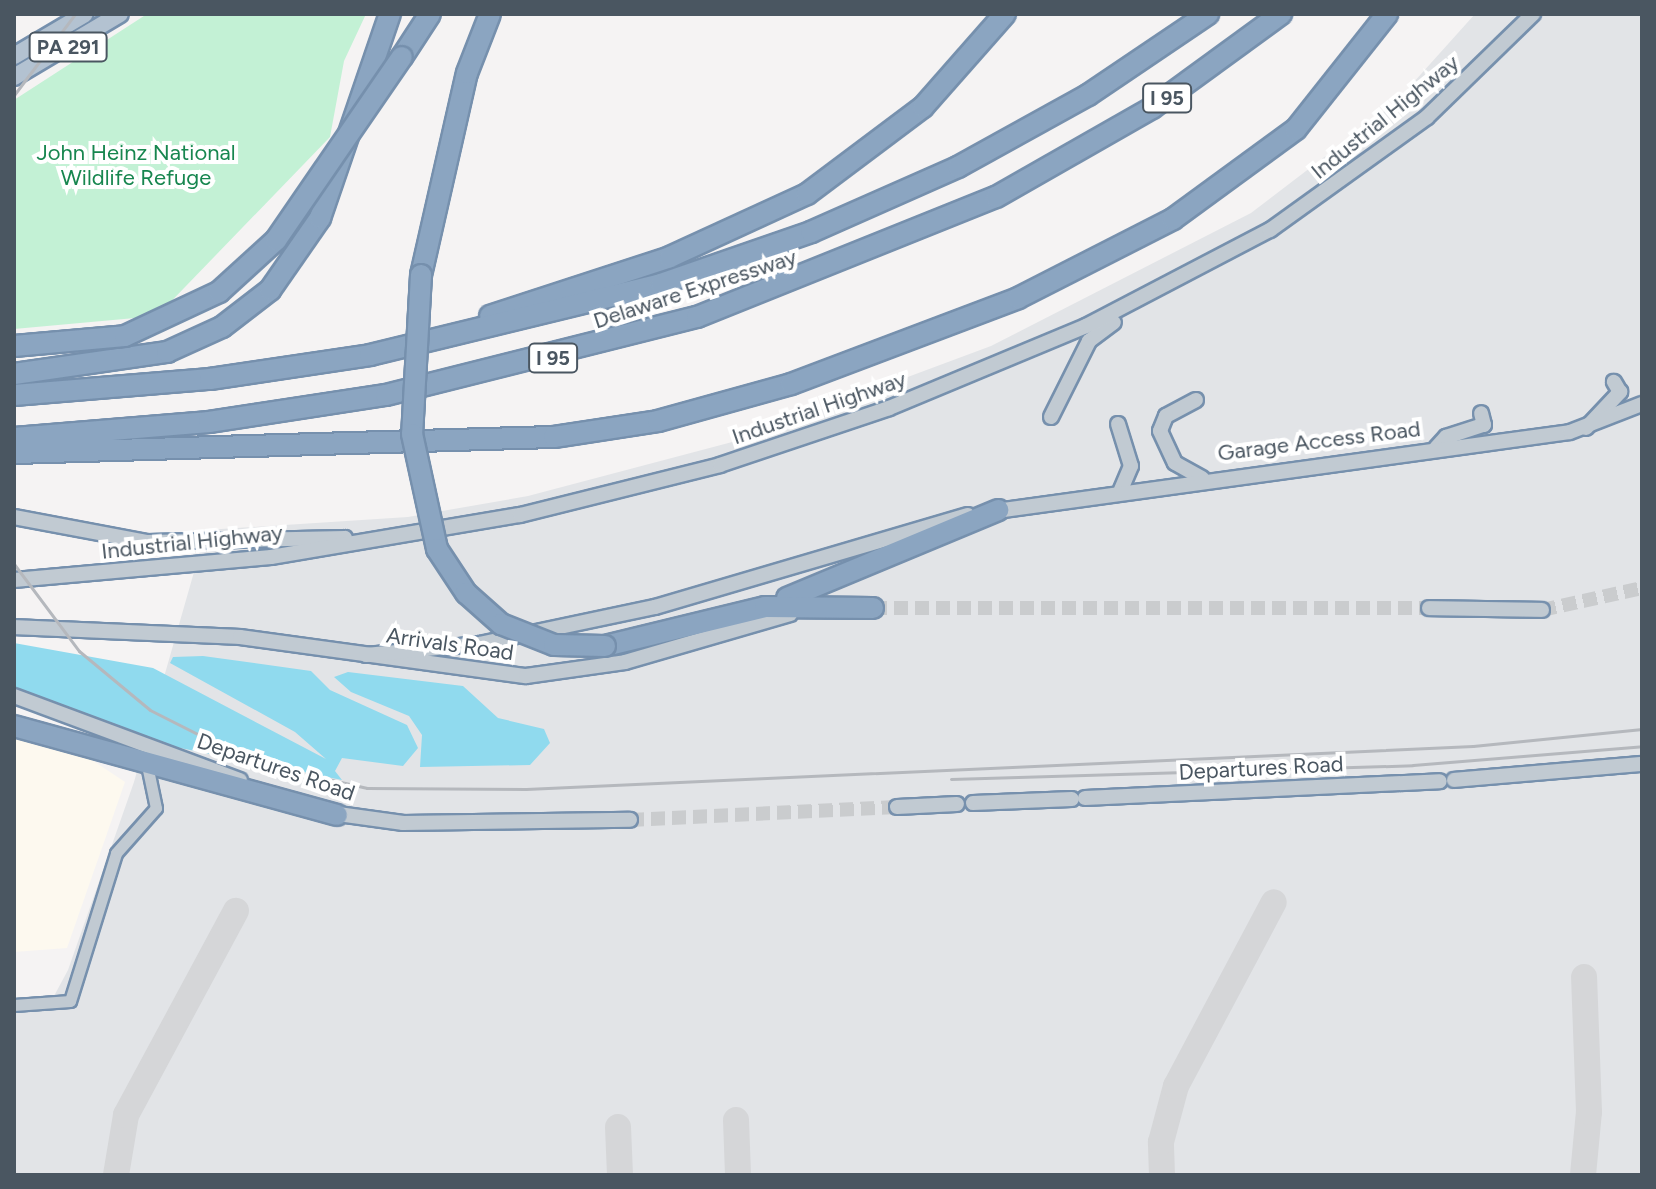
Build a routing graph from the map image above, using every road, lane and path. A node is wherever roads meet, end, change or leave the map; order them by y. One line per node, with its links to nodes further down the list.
1 (85, 14): 12 (main road, PA 291)
2 (120, 14): 13 (main road, PA 291)
3 (390, 14): 18 (highway)
4 (430, 14): 16 (highway, bridge)
5 (490, 14): 14 (highway)
6 (497, 14): 14 (highway)
7 (1005, 14): 17 (highway)
8 (1208, 14): 17 (highway, Delaware Expressway / I 95)
9 (1387, 14): 29 (highway)
10 (1533, 14): 15 (street, Industrial Highway)
11 (1278, 18): 27 (highway, Delaware Expressway / I 95)
12 (14, 56)
13 (14, 77)
14 (456, 123): 38 (highway, bridge)
15 (1150, 296): 24 (street); 34 (street, Industrial Highway)
16 (14, 346)
17 (317, 364): 20 (highway, Delaware Expressway / I 95)
18 (14, 374)
19 (1614, 382): 26 (street)
20 (14, 395)
21 (1196, 400): 30 (street)
22 (1642, 404): 26 (street, Garage Access Road)
23 (1481, 413): 28 (street)
24 (1051, 417)
25 (1118, 424): 31 (street)
26 (1586, 428): 28 (street, Garage Access Road)
27 (14, 438)
28 (1436, 448): 30 (street, Garage Access Road)
29 (14, 453)
30 (1202, 478): 31 (street, Garage Access Road)
31 (1121, 490): 32 (street, Garage Access Road)
32 (998, 510): 38 (highway); 41 (street, Garage Access Road)
33 (14, 517): 34 (street)
34 (417, 534): 35 (street, Industrial Highway)
35 (14, 580)
36 (873, 608): 38 (highway); 41 (street, Arrivals Road)
37 (1429, 608): 39 (street)
38 (753, 610)
39 (1542, 610)
40 (14, 627): 41 (street, Arrivals Road)
41 (366, 655)
42 (14, 696): 49 (street, Departures Road)
43 (14, 726): 45 (highway)
44 (1642, 764): 46 (street, Departures Road)
45 (147, 765): 49 (highway); 51 (street)
46 (973, 803)
47 (957, 804): 48 (street)
48 (897, 807)
49 (337, 815): 50 (street, Departures Road)
50 (630, 820)
51 (14, 1005)

